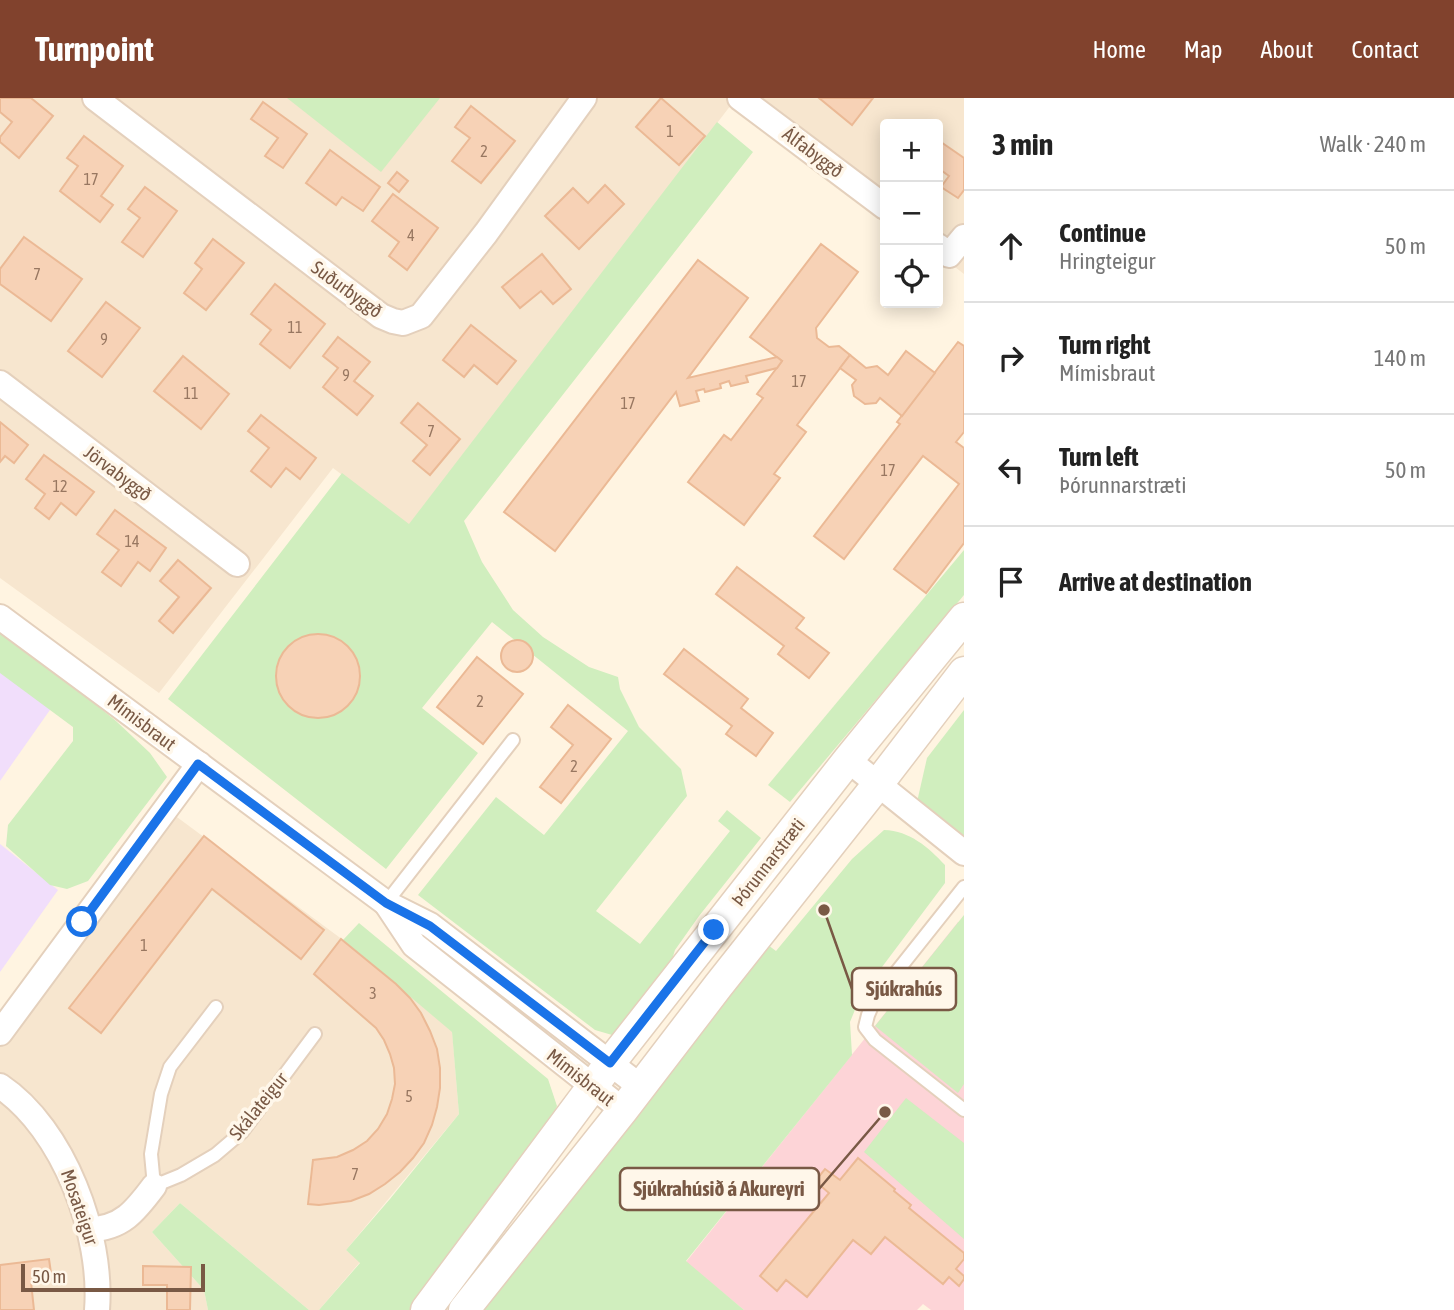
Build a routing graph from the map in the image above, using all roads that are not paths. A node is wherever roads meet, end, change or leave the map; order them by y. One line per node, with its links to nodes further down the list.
1 (94, 98): 2 (street, Suðurbyggð)
2 (584, 98)
3 (756, 103): 4 (street, Álfabyggð)
4 (880, 203)
5 (0, 383): 6 (street, Jörvabyggð)
6 (237, 564)
7 (0, 617): 12 (street, Mímisbraut)
8 (964, 618): 11 (street, Þórunnarstræti)
9 (964, 672): 13 (street, Þórunnarstræti)
10 (513, 740): 16 (lane)
11 (848, 760): 13 (street); 20 (street, Þórunnarstræti)
12 (198, 764): 16 (street, Mímisbraut); 18 (street)
13 (878, 785): 14 (street); 22 (street, Þórunnarstræti)
14 (964, 853)
15 (964, 887): 24 (lane)
16 (386, 903): 20 (street, Mímisbraut)
17 (216, 1007): 25 (lane)
18 (0, 1033)
19 (315, 1034): 25 (lane, Skálateigur)
20 (601, 1075): 22 (street, Mímisbraut); 23 (street, Mímisbraut); 28 (street, Þórunnarstræti)
21 (0, 1086): 26 (street, Mosateigur)
22 (641, 1087): 23 (street, Þórunnarstræti)
23 (623, 1110): 29 (street, Þórunnarstræti)
24 (964, 1110)
25 (154, 1186): 26 (street, Skálateigur)
26 (89, 1229): 27 (street, Mosateigur)
27 (97, 1310)
28 (426, 1310)
29 (464, 1310)

